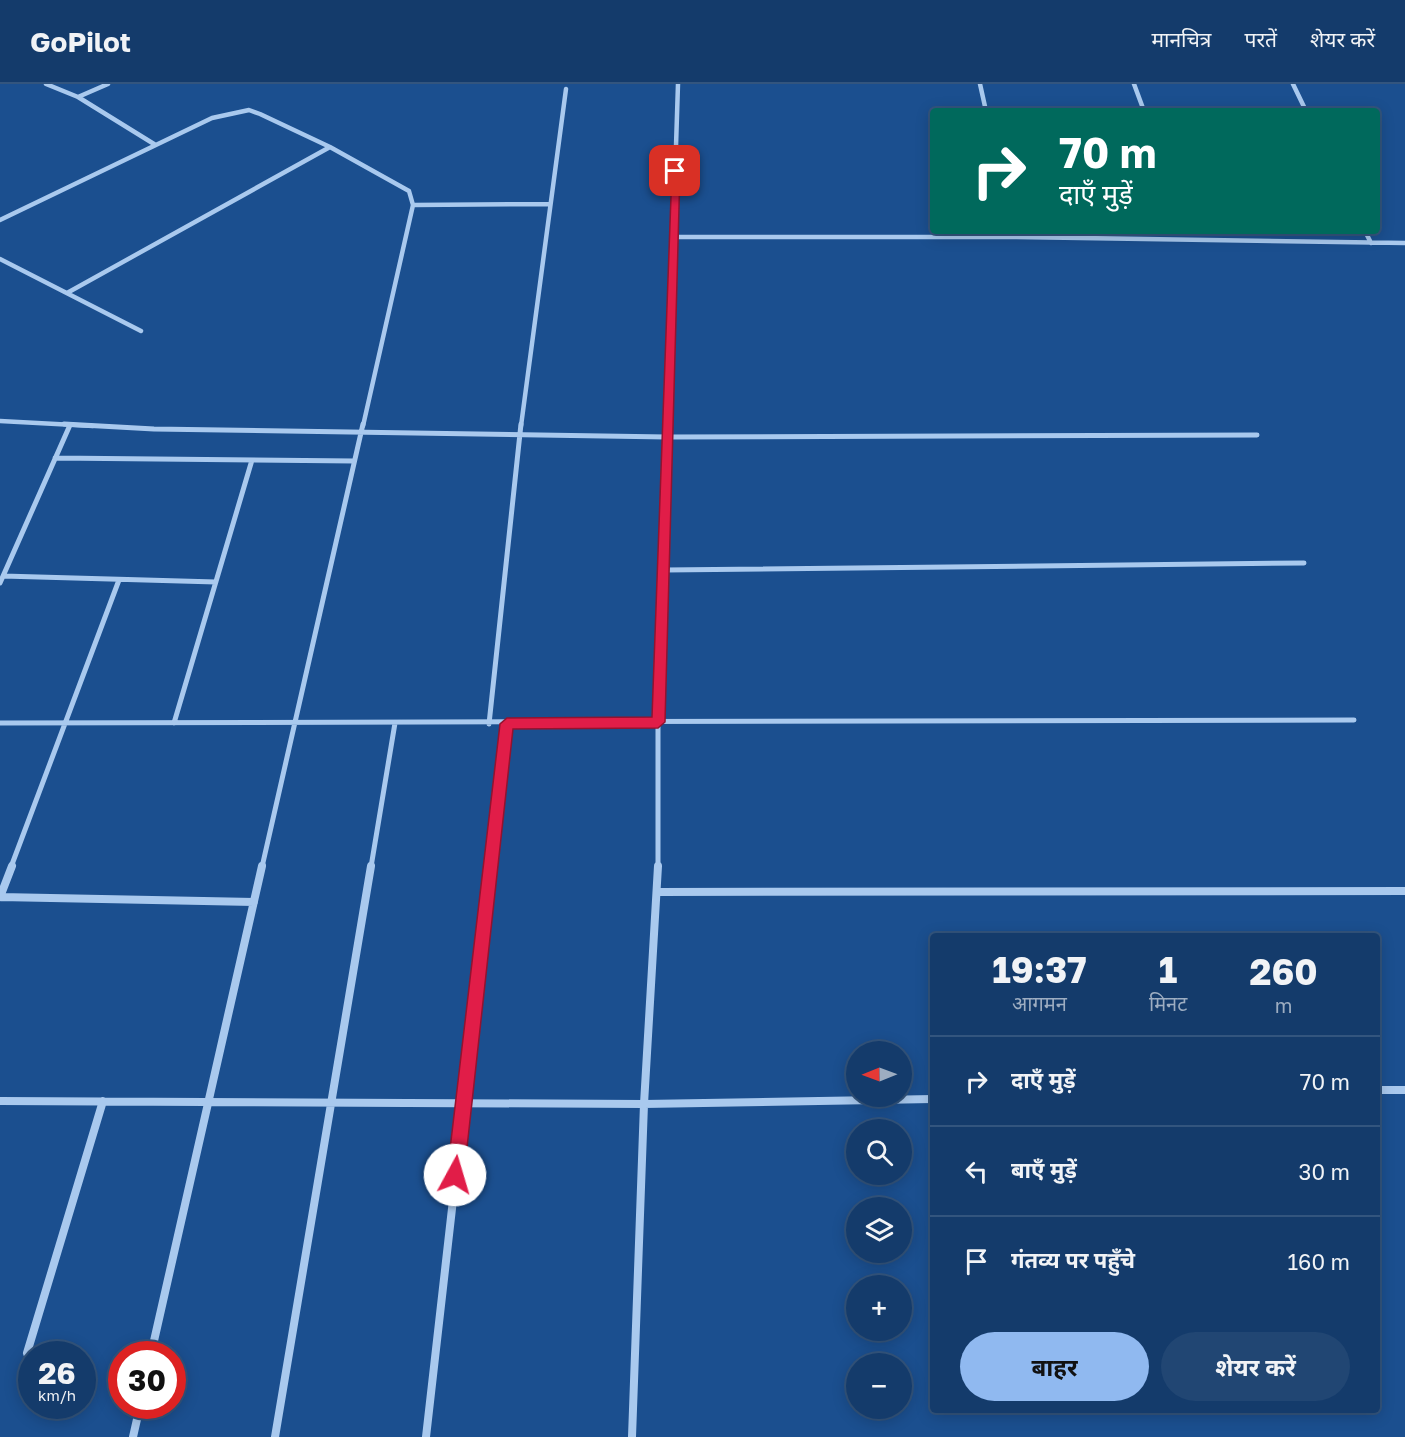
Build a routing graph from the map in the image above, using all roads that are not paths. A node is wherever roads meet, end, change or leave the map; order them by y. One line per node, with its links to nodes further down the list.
1 (46, 84): 8 (street)
2 (108, 84): 8 (street)
3 (678, 84): 20 (street)
4 (980, 84): 9 (street)
5 (1134, 84): 10 (street)
6 (1293, 84): 11 (street)
7 (566, 89): 14 (street)
8 (78, 97): 12 (street)
9 (985, 108)
10 (1143, 108)
11 (1305, 108)
12 (154, 144): 13 (street); 16 (street)
13 (330, 147): 15 (street); 26 (street)
14 (549, 204): 15 (street); 31 (street)
15 (412, 205): 30 (street)
16 (0, 220)
17 (1012, 234): 21 (street)
18 (1190, 234): 22 (street)
19 (1366, 234): 23 (street)
20 (673, 237): 21 (street); 33 (street)
21 (1013, 237): 22 (street)
22 (1192, 239): 23 (street)
23 (1371, 243): 24 (street)
24 (1405, 243)
25 (0, 259): 26 (street)
26 (67, 293): 27 (street)
27 (141, 332)
28 (0, 421): 29 (street)
29 (70, 425): 30 (street); 34 (street)
30 (360, 433): 31 (street); 36 (street)
31 (520, 435): 33 (street); 50 (street)
32 (1257, 435): 33 (street)
33 (667, 438): 38 (street)
34 (55, 458): 35 (street); 39 (street)
35 (252, 460): 36 (street); 41 (street)
36 (354, 461): 49 (street)
37 (1304, 563): 38 (street)
38 (665, 570): 44 (street)
39 (3, 576): 40 (street); 42 (street)
40 (119, 580): 41 (street); 46 (street)
41 (216, 582): 47 (street)
42 (0, 583)
43 (1354, 720): 44 (street)
44 (658, 722): 51 (street); 53 (street)
45 (0, 723): 46 (street)
46 (65, 723): 47 (street); 54 (street)
47 (174, 723): 49 (street)
48 (395, 723): 49 (street); 50 (street); 62 (street)
49 (294, 724): 55 (street)
50 (489, 724): 51 (street)
51 (507, 724): 63 (street)
52 (1405, 891): 53 (street)
53 (658, 892): 64 (street)
54 (0, 897): 55 (street)
55 (254, 902): 61 (street)
56 (1380, 1090): 57 (street)
57 (1405, 1090)
58 (930, 1099): 64 (street)
59 (0, 1101): 60 (street)
60 (102, 1101): 61 (street); 65 (street)
61 (208, 1101): 62 (street); 66 (street)
62 (330, 1102): 63 (street); 69 (street)
63 (464, 1103): 64 (street); 70 (street)
64 (644, 1104): 71 (street)
65 (31, 1341)
66 (154, 1341)
67 (137, 1419): 68 (street)
68 (133, 1437)
69 (275, 1437)
70 (426, 1437)
71 (633, 1437)

